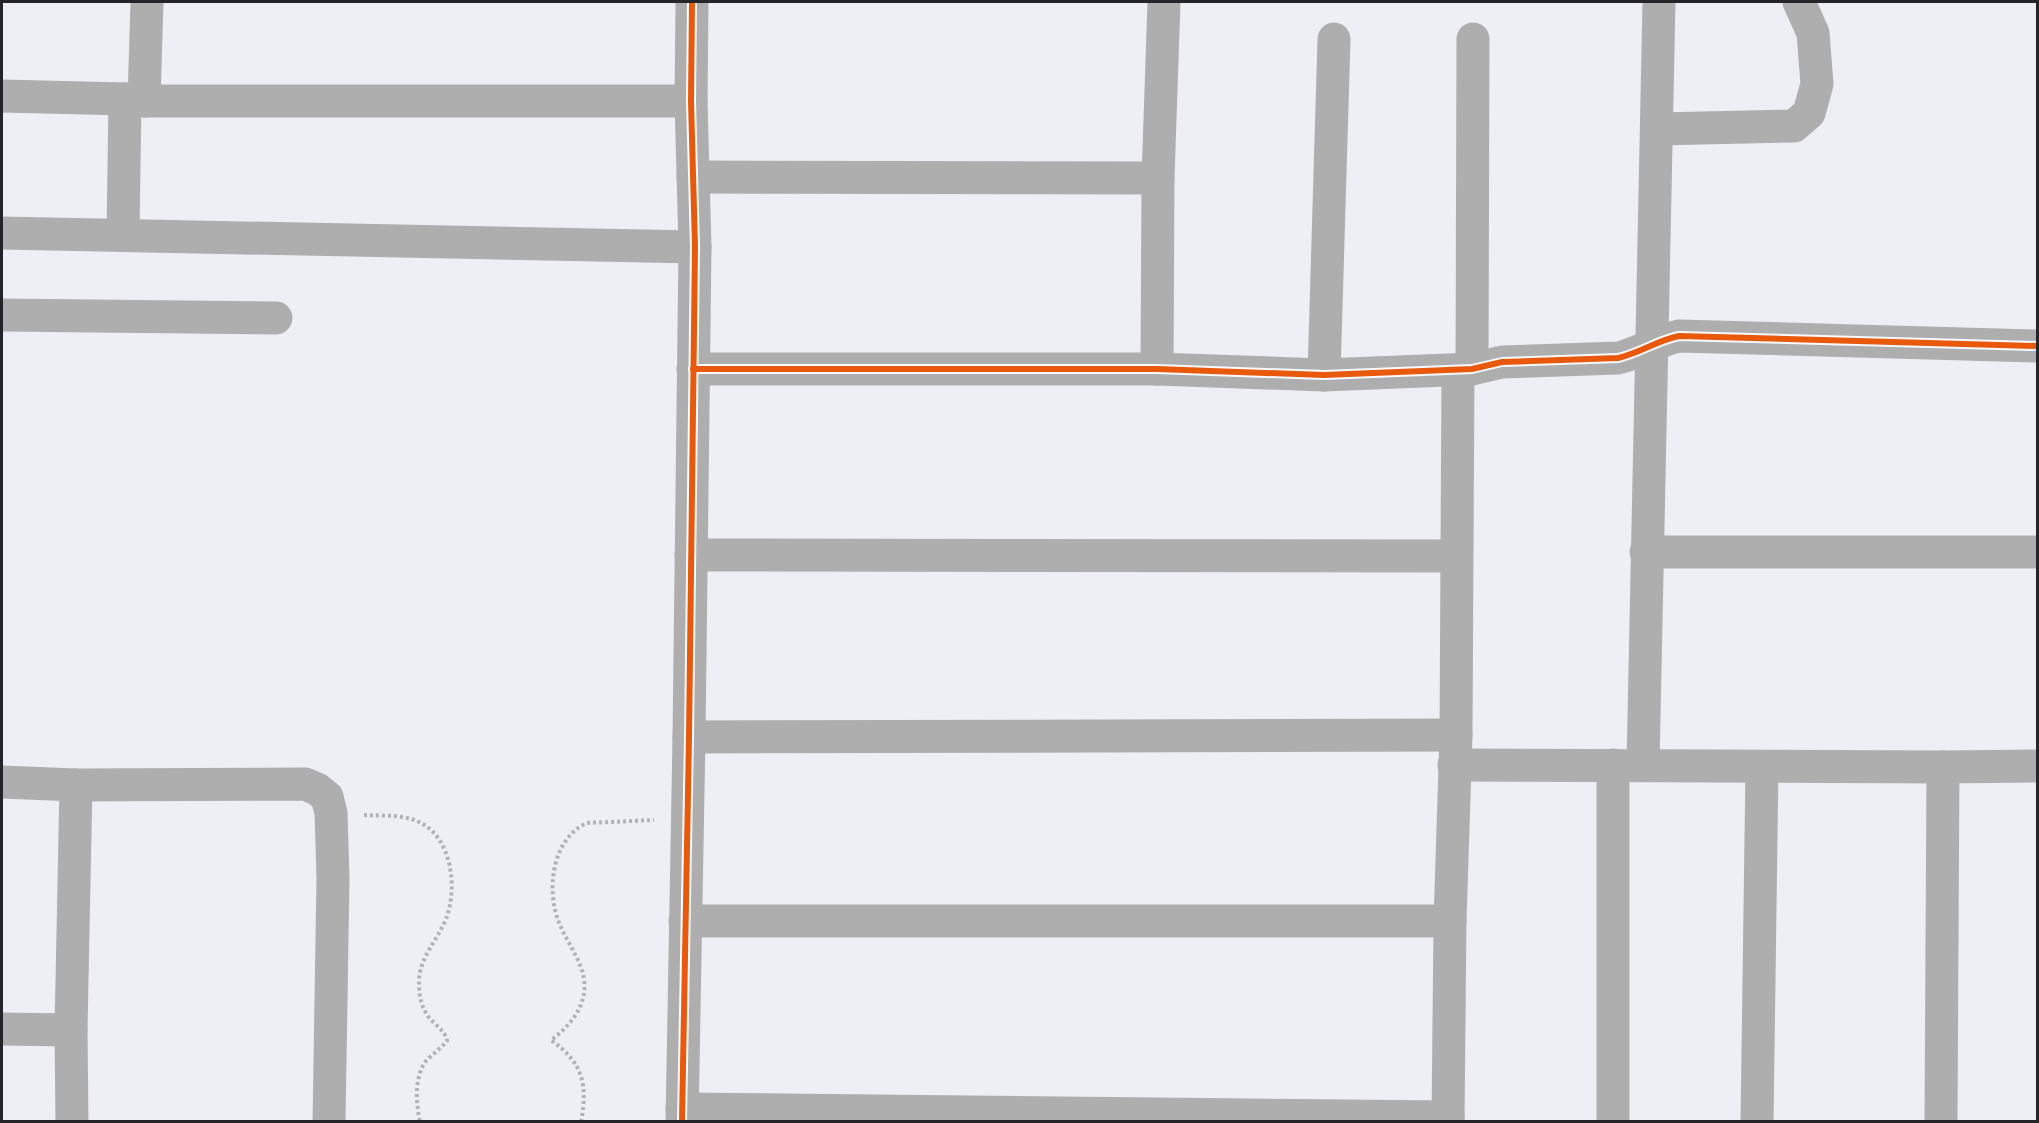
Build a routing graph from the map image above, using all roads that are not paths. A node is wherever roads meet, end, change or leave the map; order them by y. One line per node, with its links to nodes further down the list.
1 (147, 2): 9 (street)
2 (692, 2): 10 (street)
3 (1164, 2): 13 (street)
4 (1659, 2): 11 (street)
5 (1799, 2): 11 (street)
6 (1335, 39): 24 (street)
7 (1473, 39): 23 (street)
8 (2, 96): 9 (street)
9 (135, 100): 10 (street); 15 (street)
10 (691, 101): 12 (street)
11 (1657, 129): 19 (street)
12 (693, 177): 13 (street); 16 (street)
13 (1158, 178): 22 (street)
14 (2, 233): 15 (street)
15 (123, 235): 16 (street)
16 (695, 247): 21 (street)
17 (2, 315): 18 (street)
18 (276, 318)
19 (1652, 346): 20 (street); 23 (street); 25 (street)
20 (2037, 346)
21 (693, 369): 22 (street); 27 (street)
22 (1157, 369): 24 (street)
23 (1465, 369): 24 (street); 28 (street)
24 (1324, 375)
25 (1646, 552): 26 (street); 31 (street)
26 (2037, 552)
27 (692, 555): 28 (street); 29 (street)
28 (1456, 556): 30 (street)
29 (690, 737): 30 (street); 37 (street)
30 (1455, 750): 31 (street); 38 (street)
31 (1628, 765): 33 (street); 45 (street)
32 (2037, 766): 34 (street)
33 (1762, 767): 34 (street); 46 (street)
34 (1943, 767): 47 (street)
35 (2, 782): 36 (street)
36 (76, 785): 40 (street); 44 (street)
37 (685, 921): 38 (street); 41 (street)
38 (1450, 921): 42 (street)
39 (2, 1029): 40 (street)
40 (71, 1030): 43 (street)
41 (682, 1115): 42 (street)
42 (1448, 1119)
43 (72, 1122)
44 (329, 1122)
45 (1613, 1122)
46 (1757, 1122)
47 (1941, 1122)

